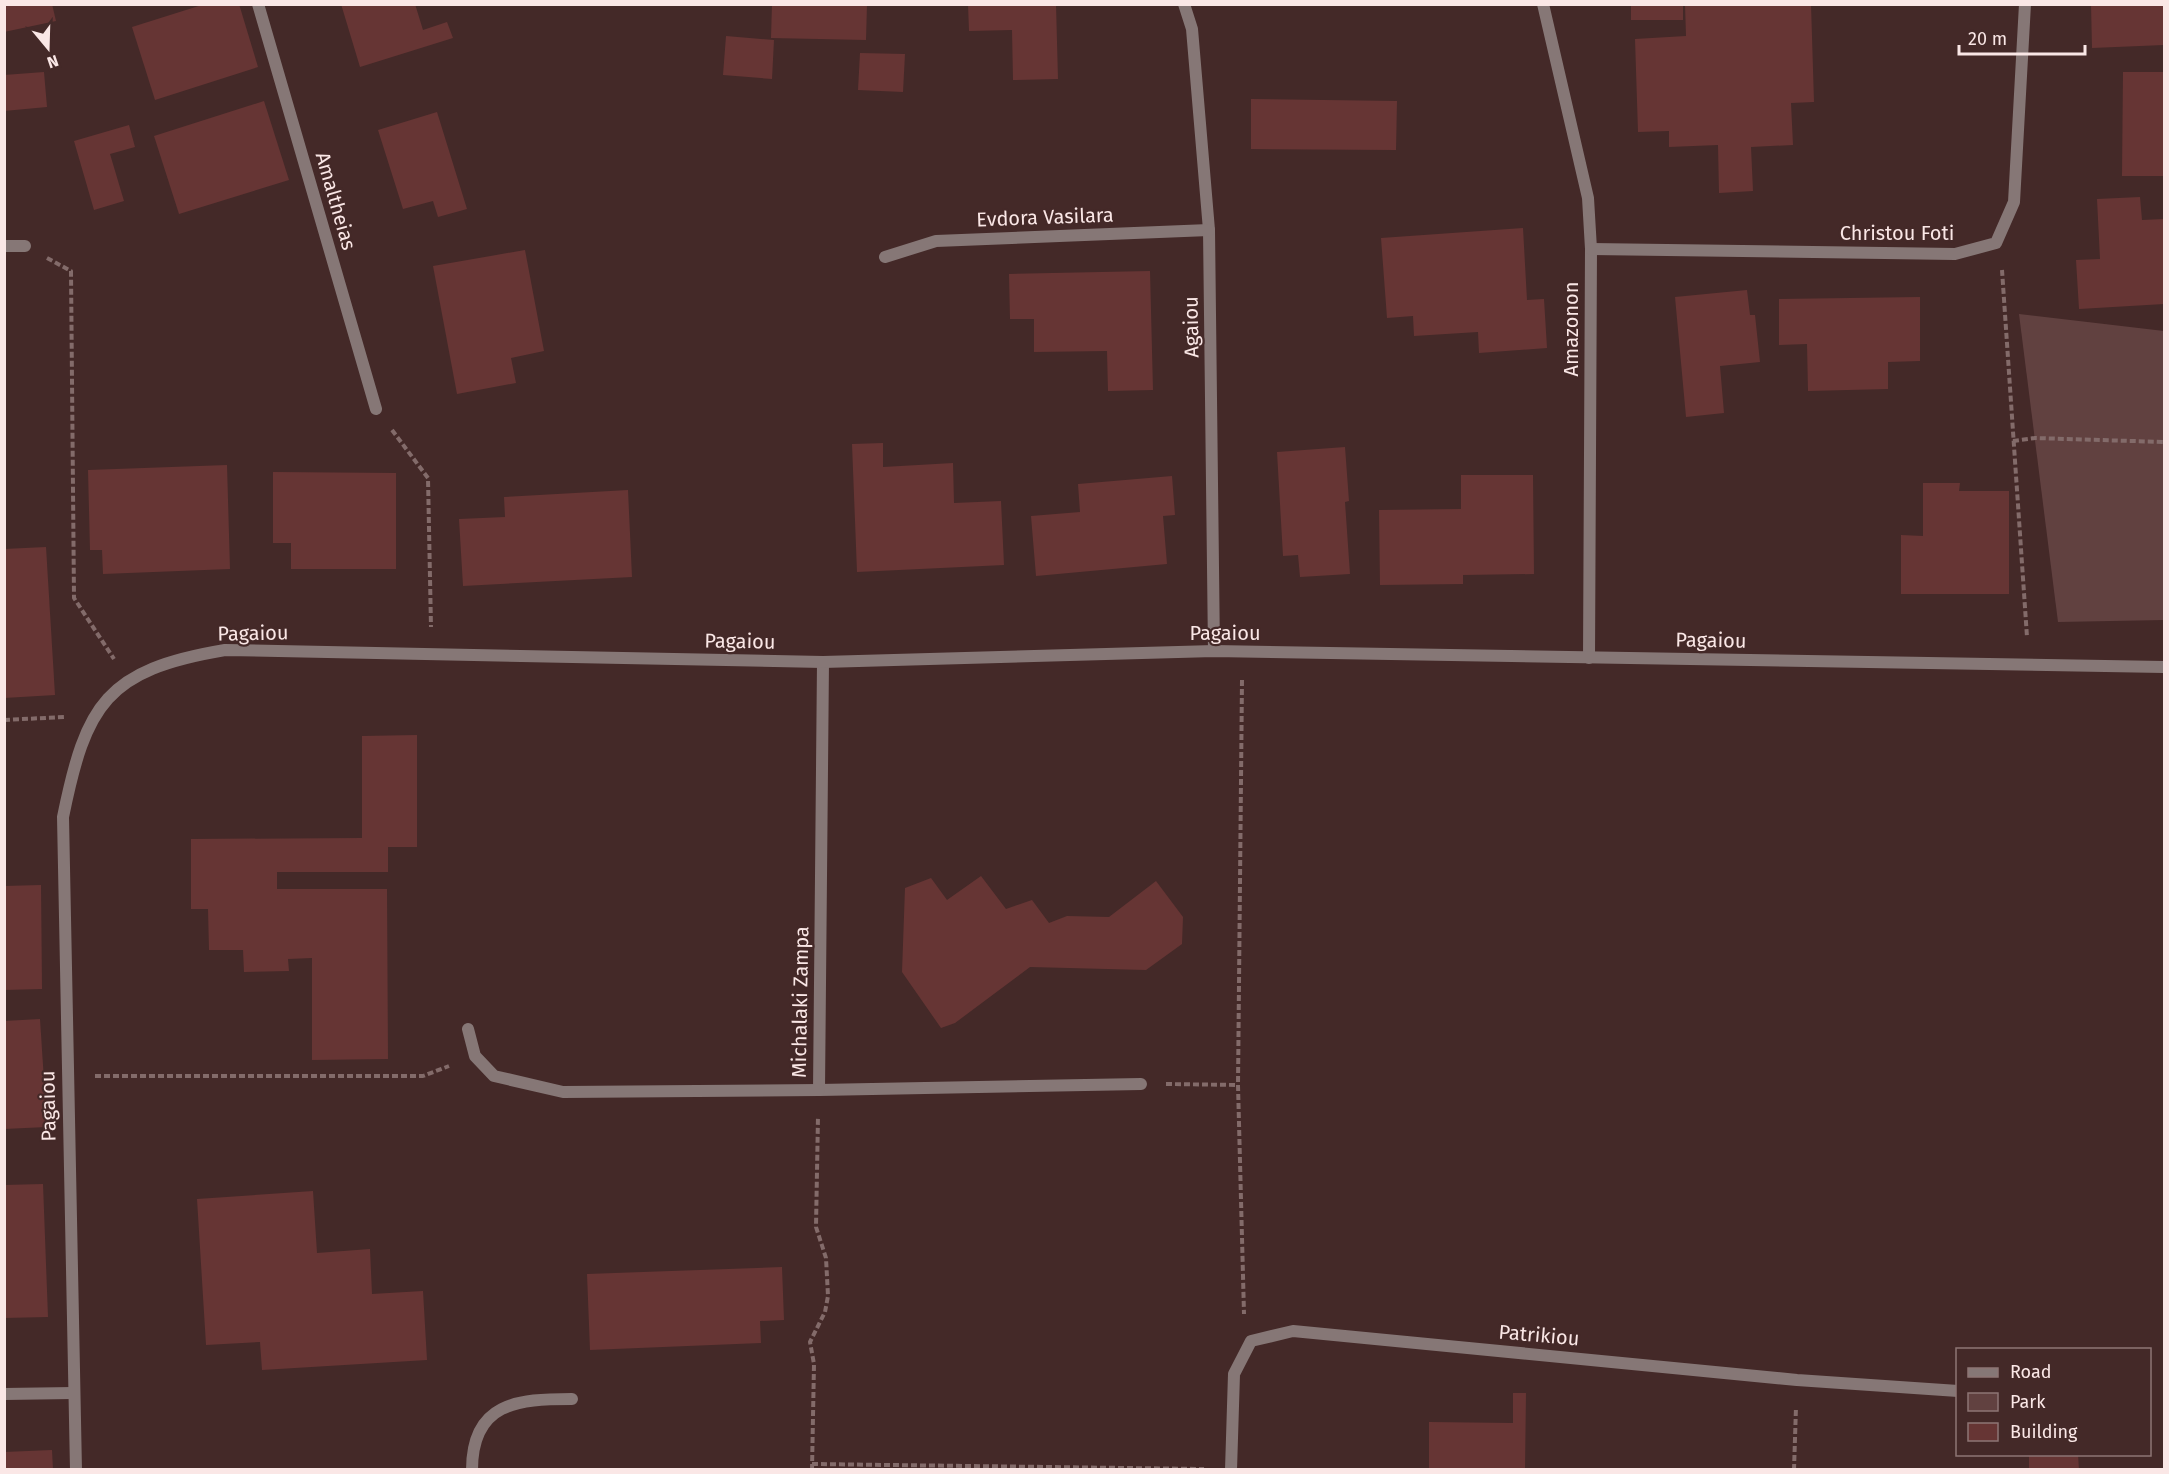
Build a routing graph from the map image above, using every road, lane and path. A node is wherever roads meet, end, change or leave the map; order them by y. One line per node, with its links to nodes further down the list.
1 (258, 4): 11 (street, Amaltheias)
2 (1184, 4): 5 (street, Agaiou)
3 (1543, 4): 9 (street, Amazonon)
4 (2025, 4): 6 (street)
5 (1209, 230): 10 (street, Evdora Vasilara); 14 (street, Agaiou)
6 (1996, 243): 9 (street, Christou Foti); 12 (path)
7 (4, 246): 8 (street)
8 (26, 246): 21 (path)
9 (1591, 249): 17 (street, Amazonon)
10 (885, 257)
11 (376, 409): 16 (path)
12 (2013, 441): 13 (path); 19 (path)
13 (2164, 442)
14 (1214, 651): 15 (street, Pagaiou); 18 (street, Pagaiou)
15 (1243, 652): 17 (street, Pagaiou); 28 (path)
16 (432, 654): 18 (street, Pagaiou); 21 (street, Pagaiou)
17 (1589, 658): 19 (street, Pagaiou)
18 (823, 662): 29 (street, Michalaki Zampa)
19 (2029, 664): 20 (street, Pagaiou)
20 (2164, 667)
21 (128, 680): 22 (street, Pagaiou)
22 (95, 715): 23 (path); 25 (street, Pagaiou)
23 (4, 720)
24 (468, 1029): 29 (street)
25 (67, 1076): 26 (path); 33 (street, Pagaiou)
26 (423, 1076)
27 (1141, 1084): 28 (path); 29 (street, Michalaki Zampa)
28 (1238, 1085): 30 (path)
29 (819, 1090): 36 (path)
30 (1251, 1341): 31 (street, Patrikiou); 41 (street)
31 (1797, 1380): 32 (street, Patrikiou); 42 (path)
32 (1956, 1391)
33 (73, 1393): 34 (street); 38 (street, Pagaiou)
34 (4, 1394)
35 (572, 1399): 39 (street)
36 (812, 1464): 37 (path); 40 (path)
37 (1214, 1469)
38 (76, 1470)
39 (472, 1470)
40 (812, 1470)
41 (1231, 1470)
42 (1794, 1470)

